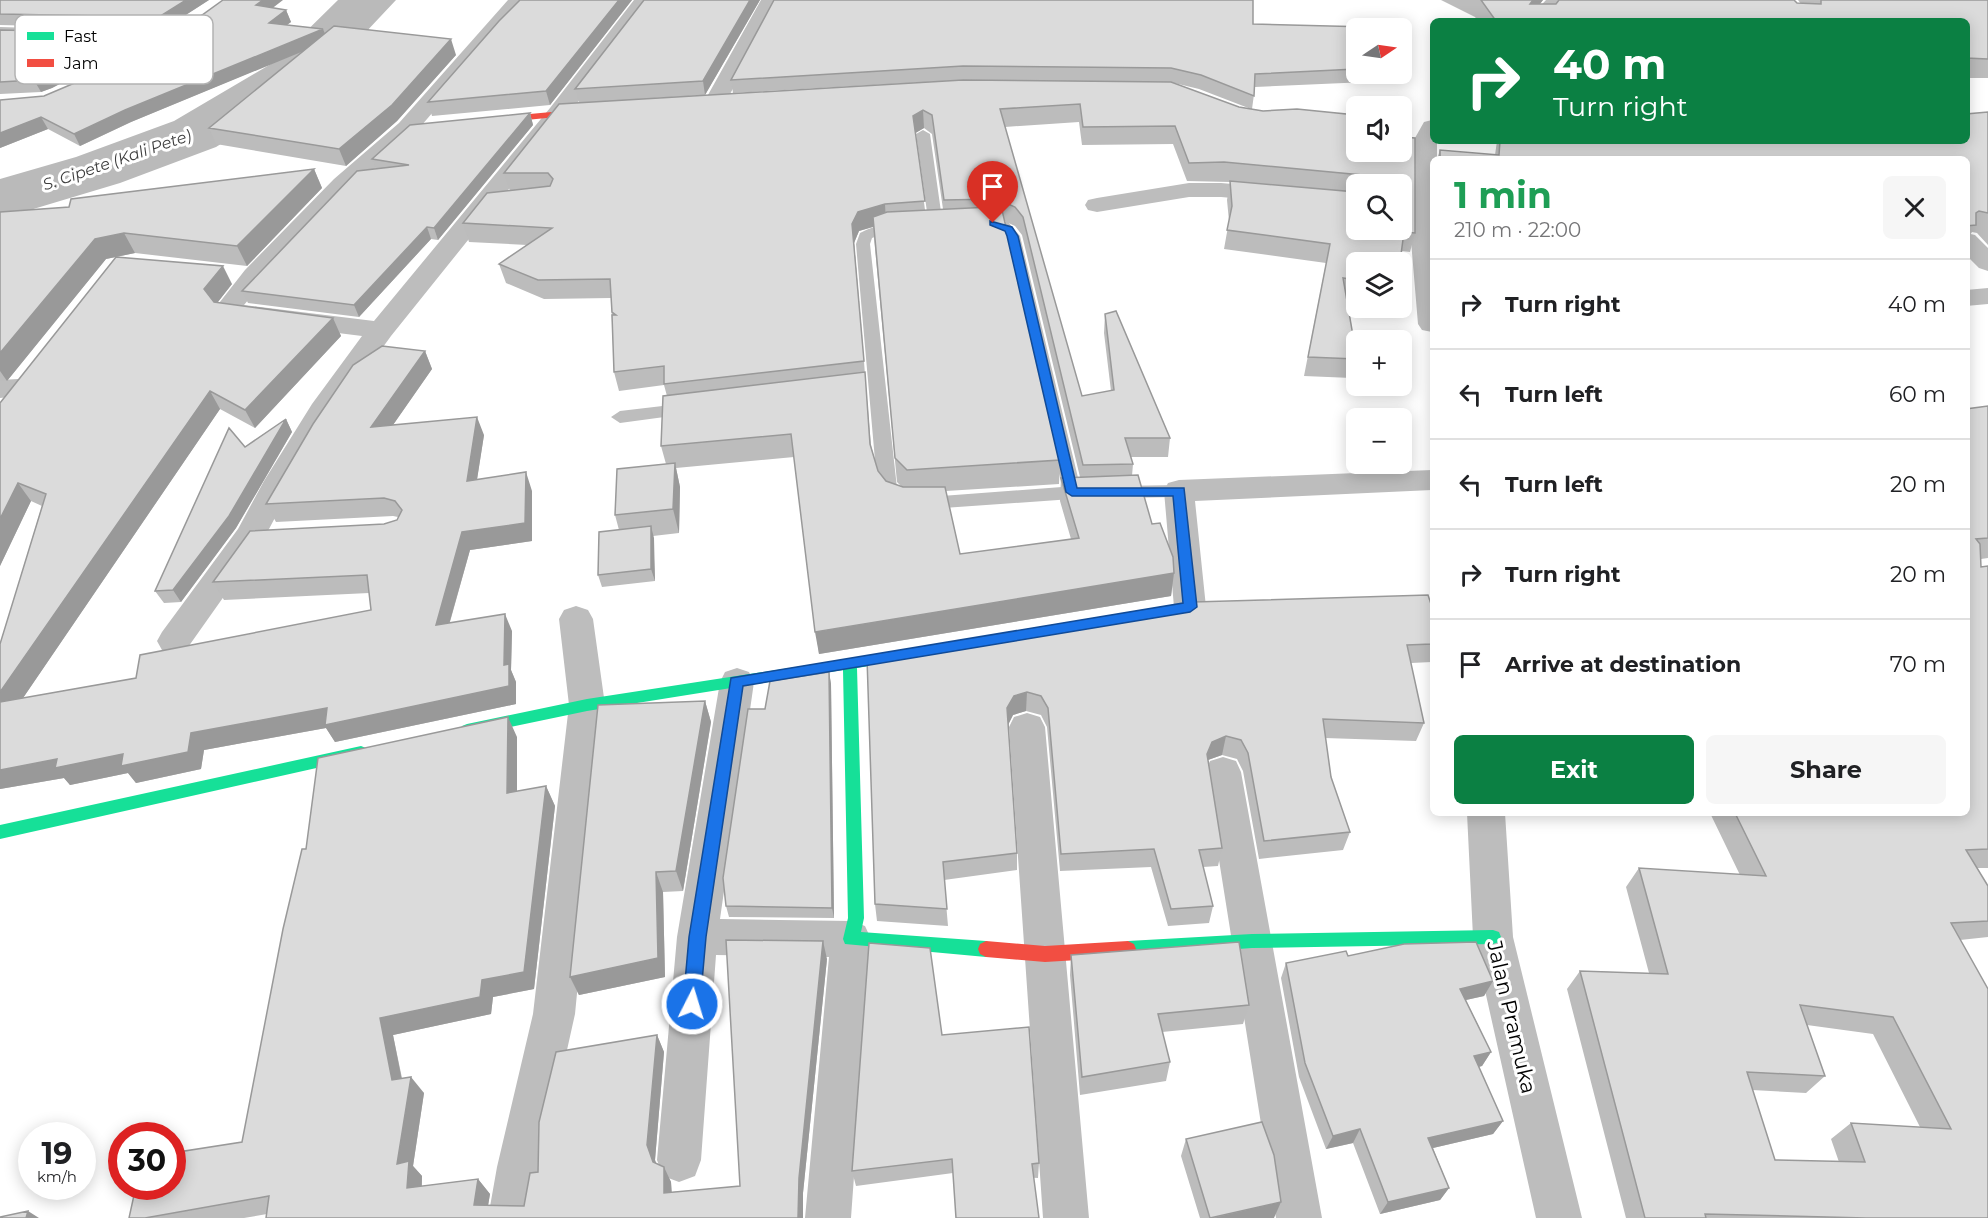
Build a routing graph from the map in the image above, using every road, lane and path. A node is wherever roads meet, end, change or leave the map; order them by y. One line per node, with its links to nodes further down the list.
1 (519, 0): 13 (street)
2 (645, 0): 10 (street)
3 (771, 0): 8 (street)
4 (1558, 0): 5 (street)
5 (1539, 18)
6 (0, 33): 7 (street)
7 (15, 33)
8 (715, 102)
9 (614, 109): 10 (street)
10 (558, 113): 11 (street); 18 (street)
11 (465, 123)
12 (430, 126): 13 (street)
13 (406, 128): 27 (street)
14 (1424, 129): 20 (street)
15 (923, 134): 34 (lane)
16 (513, 201): 18 (street)
17 (1346, 201): 19 (street)
18 (483, 203): 27 (street)
19 (1097, 205)
20 (1413, 207): 25 (street)
21 (970, 224): 34 (lane)
22 (1970, 244): 23 (street)
23 (1988, 263)
24 (1988, 296): 26 (street)
25 (1430, 297)
26 (1970, 298)
27 (381, 330): 36 (street)
28 (17, 382): 30 (street)
29 (701, 407): 31 (lane)
30 (0, 414)
31 (620, 417)
32 (1430, 480): 33 (street)
33 (1179, 491): 34 (lane); 37 (street)
34 (1072, 492)
35 (285, 534): 36 (street)
36 (250, 536): 39 (street)
37 (1190, 608)
38 (576, 619): 43 (street)
39 (174, 641)
40 (932, 651): 41 (street)
41 (850, 665): 42 (street); 52 (street)
42 (736, 682): 43 (street); 50 (street)
43 (586, 705): 45 (street); 56 (street)
44 (1027, 727): 54 (street)
45 (450, 734)
46 (370, 750): 49 (street)
47 (1223, 772): 53 (street)
48 (1486, 816): 51 (street, Jalan Pramuka)
49 (0, 832)
50 (698, 937): 52 (street); 55 (street)
51 (1493, 937): 53 (street); 60 (street, Jalan Pramuka)
52 (851, 939): 54 (street); 57 (street)
53 (1252, 941): 54 (street); 59 (street)
54 (1045, 954): 58 (street)
55 (679, 1160)
56 (511, 1218)
57 (828, 1218)
58 (1066, 1218)
59 (1299, 1218)
60 (1559, 1218)

